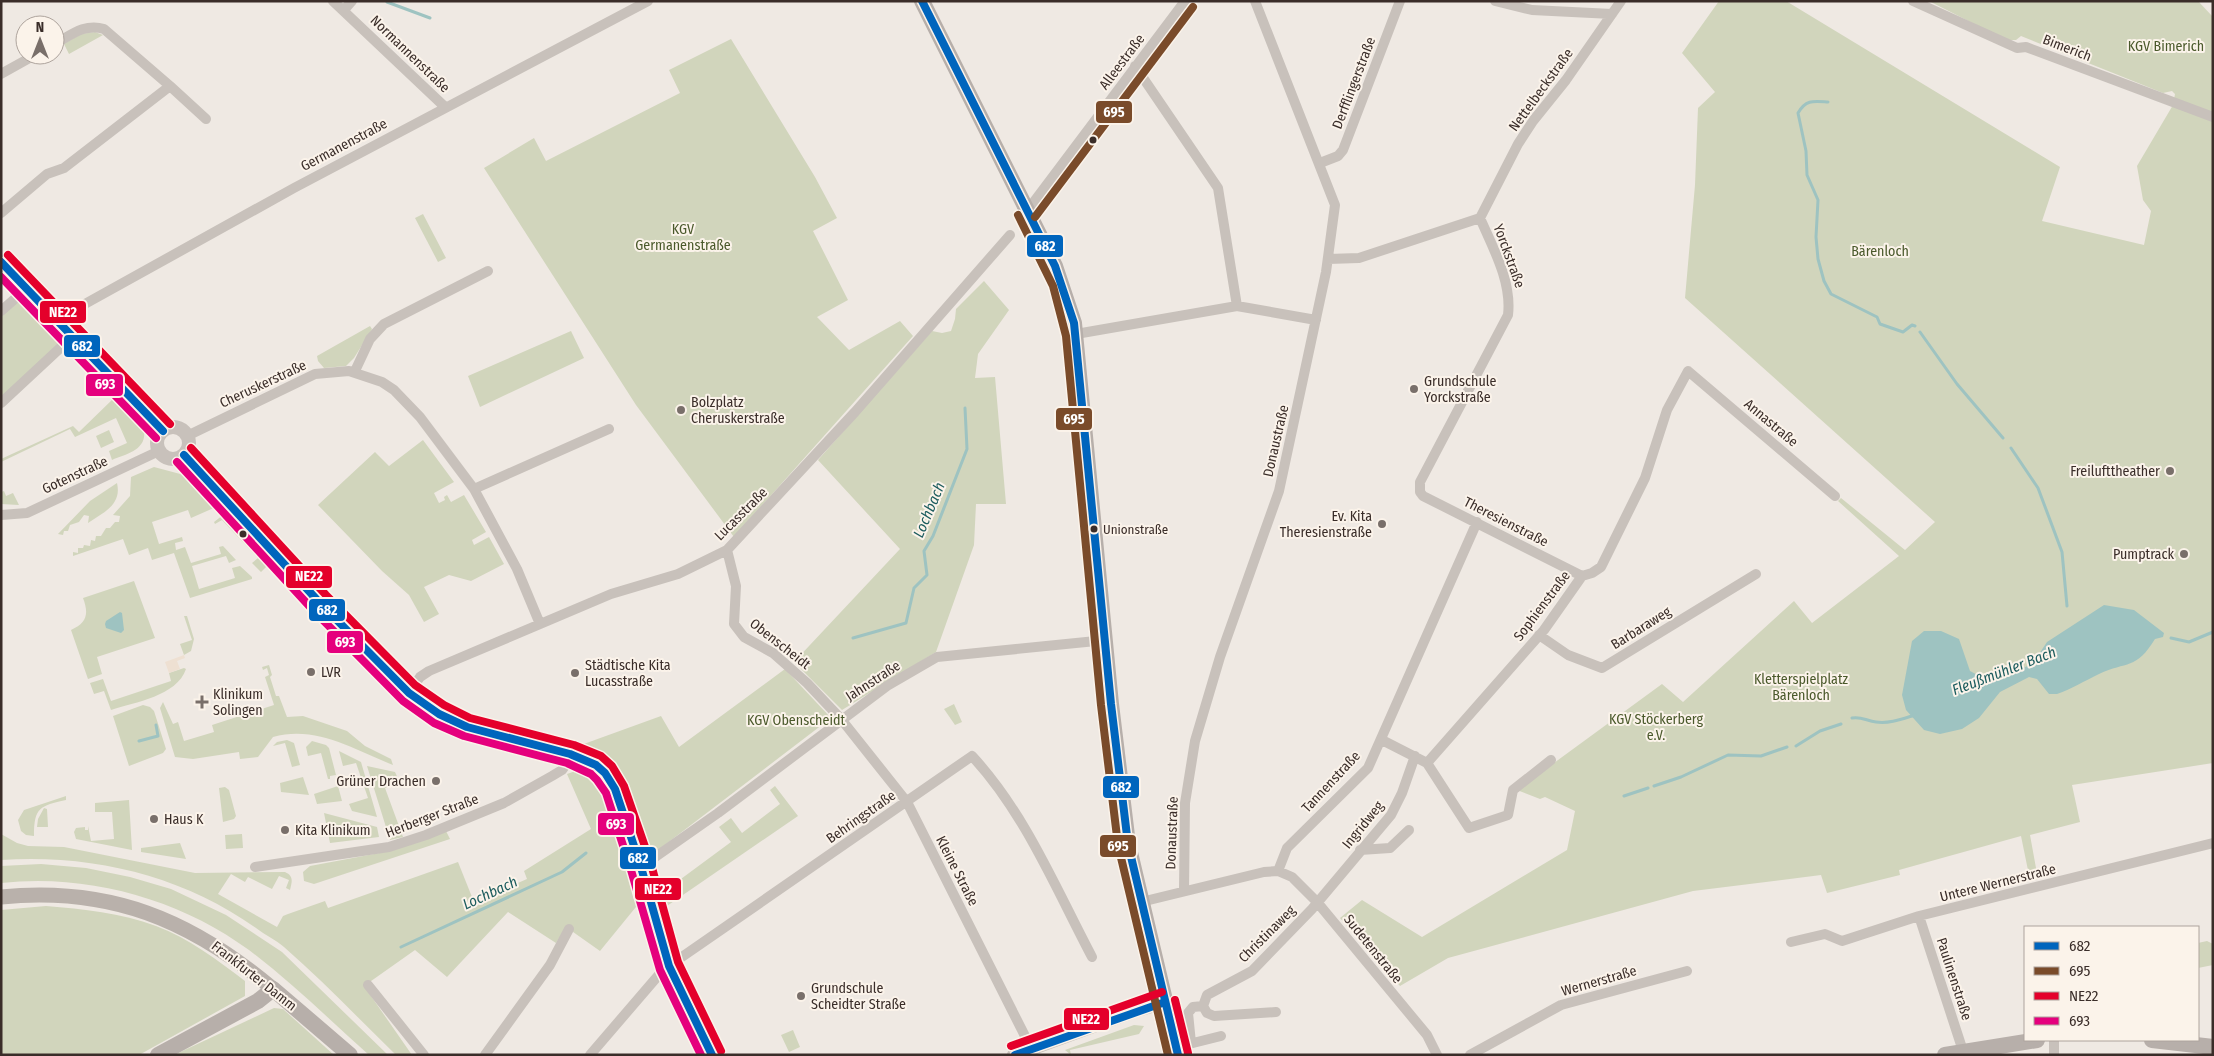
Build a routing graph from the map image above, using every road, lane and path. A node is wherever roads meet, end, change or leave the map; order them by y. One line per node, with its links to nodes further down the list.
1 (333, 1): 11 (street, Normannenstraße)
2 (352, 1): 11 (street)
3 (648, 1): 18 (street, Germanenstraße)
4 (922, 1): 22 (main road)
5 (1185, 1): 15 (street, Alleestraße)
6 (1255, 1): 21 (street, Donaustraße)
7 (1400, 1): 21 (street, Derfflingerstraße)
8 (1495, 1): 12 (street)
9 (1621, 1): 12 (street, Nettelbeckstraße)
10 (1913, 1): 19 (street, Bimerich)
11 (344, 10): 18 (street, Normannenstraße)
12 (1612, 14): 24 (street, Nettelbeckstraße)
13 (65, 39): 17 (street)
14 (17, 65): 16 (street)
15 (1135, 66): 22 (street, Alleestraße); 30 (street)
16 (1, 74)
17 (170, 86): 20 (street); 23 (street)
18 (445, 107): 32 (street, Germanenstraße)
19 (2213, 117)
20 (206, 119)
21 (1320, 163): 26 (street, Donaustraße)
22 (1027, 211): 34 (main road)
23 (1, 214)
24 (1480, 218): 26 (street); 45 (street, Yorckstraße)
25 (1010, 235): 49 (street, Lucasstraße)
26 (1328, 259): 33 (street, Donaustraße)
27 (1, 262): 29 (street)
28 (488, 271): 36 (street)
29 (26, 288): 31 (street); 32 (street)
30 (1237, 306): 33 (street); 34 (street)
31 (1, 311)
32 (56, 320): 35 (street)
33 (1316, 320): 69 (street, Donaustraße)
34 (1076, 334): 54 (main road)
35 (72, 337): 38 (street); 40 (street)
36 (355, 371): 41 (street, Cheruskerstraße); 44 (street, Cheruskerstraße)
37 (1688, 371): 46 (street, Annastraße); 51 (street, Sophienstraße)
38 (1, 402)
39 (609, 429): 44 (street)
40 (163, 431): 41 (street); 42 (street)
41 (187, 436): 43 (street)
42 (159, 451): 43 (street); 47 (street, Gotenstraße)
43 (184, 455): 55 (street)
44 (474, 489): 52 (street, Cheruskerstraße)
45 (1420, 492): 48 (street, Theresienstraße)
46 (1835, 496)
47 (1, 515)
48 (1477, 522): 51 (street, Theresienstraße); 57 (street, Tannenstraße)
49 (727, 550): 52 (street, Lucasstraße); 56 (street, Obenscheidt)
50 (1756, 574): 53 (street, Barbaraweg)
51 (1582, 576): 53 (street, Sophienstraße)
52 (540, 624): 55 (street, Lucasstraße)
53 (1539, 635): 61 (street, Sophienstraße)
54 (1106, 640): 56 (street, Jahnstraße); 71 (main road)
55 (409, 693): 58 (street)
56 (841, 719): 62 (street, Kleine Straße); 67 (street, Jahnstraße)
57 (1382, 740): 59 (street); 68 (street, Tannenstraße)
58 (570, 754): 66 (street, Herberger Straße); 67 (street)
59 (1415, 756): 61 (street); 65 (street, Ingridweg)
60 (1551, 760): 61 (street)
61 (1427, 763)
62 (907, 802): 76 (street, Behringstraße); 77 (street, Behringstraße); 89 (street, Kleine Straße)
63 (1409, 830): 65 (street)
64 (2213, 844): 73 (street, Untere Wernerstraße)
65 (1360, 850): 72 (street, Ingridweg)
66 (255, 867)
67 (641, 867): 77 (street)
68 (1278, 871): 69 (street); 72 (street, Sudetenstraße)
69 (1184, 892): 71 (street)
70 (1, 897): 80 (main road, Frankfurter Damm)
71 (1141, 902): 81 (main road)
72 (1317, 902): 82 (street, Christinaweg); 99 (street, Sudetenstraße)
73 (1919, 916): 75 (street, Untere Wernerstraße); 91 (street, Paulinenstraße)
74 (569, 929): 95 (street)
75 (1791, 942)
76 (1092, 957)
77 (669, 966): 96 (street, Behringstraße); 97 (street)
78 (1687, 971): 100 (street, Wernerstraße)
79 (368, 985): 92 (street)
80 (273, 989): 93 (main road); 94 (main road, Frankfurter Damm)
81 (1165, 1002): 89 (street); 90 (main road)
82 (1203, 1006): 83 (street); 90 (street, Christinaweg)
83 (1276, 1012)
84 (1221, 1036): 90 (street)
85 (2030, 1041): 91 (main road)
86 (2054, 1041): 102 (street)
87 (2161, 1041): 88 (main road)
88 (2213, 1047)
89 (1031, 1048): 98 (street)
90 (1182, 1048)
91 (1963, 1051): 101 (main road)
92 (423, 1054)
93 (158, 1055)
94 (350, 1055)
95 (485, 1055)
96 (590, 1055)
97 (712, 1055)
98 (1014, 1055)
99 (1437, 1055)
100 (1470, 1055)
101 (1945, 1055)
102 (2054, 1055)

